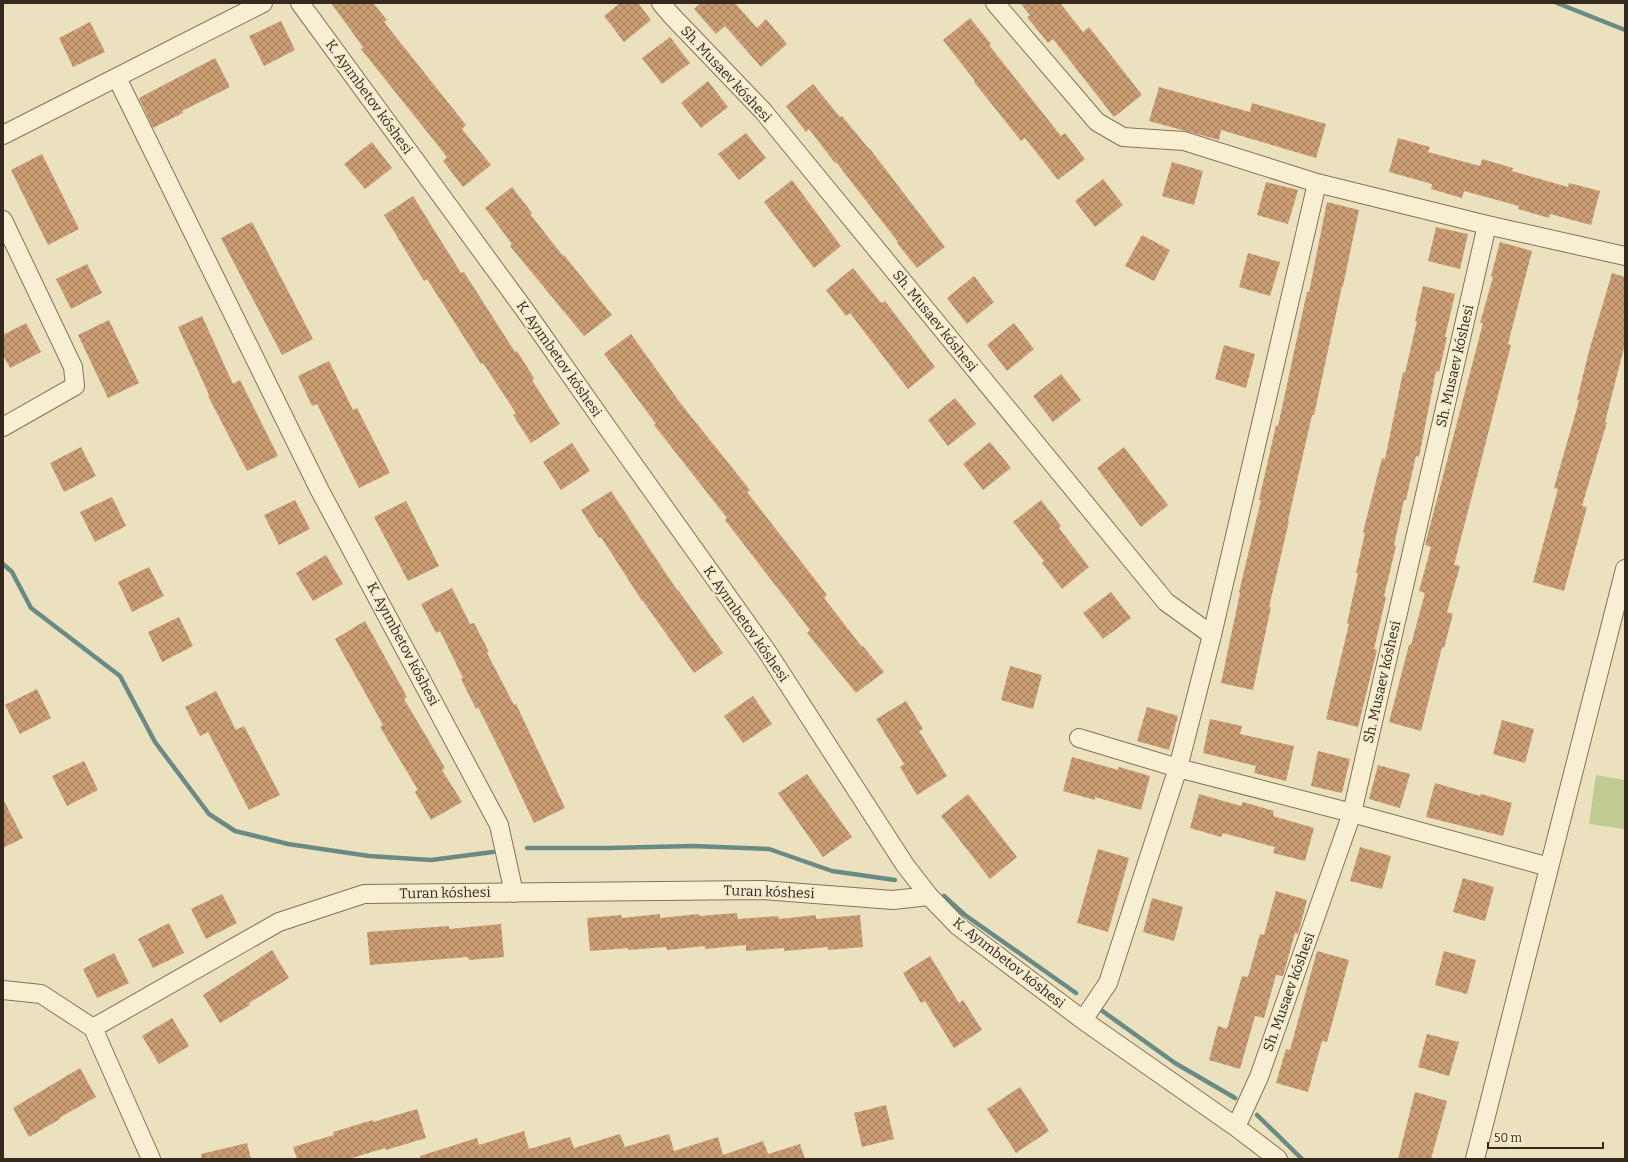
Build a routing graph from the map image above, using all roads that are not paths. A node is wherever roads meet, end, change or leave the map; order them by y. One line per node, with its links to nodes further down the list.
1 (263, 3): 5 (street)
2 (300, 3): 19 (street, K. Ayımbetov kóshesi)
3 (661, 3): 13 (street, Sh. Musaev kóshesi)
4 (995, 3): 7 (street)
5 (118, 78): 6 (street); 18 (street, K. Ayımbetov kóshesi)
6 (3, 135)
7 (1317, 183): 9 (street); 13 (street)
8 (3, 220): 11 (street)
9 (1487, 225): 10 (street); 16 (street, Sh. Musaev kóshesi)
10 (1625, 256)
11 (3, 427)
12 (1625, 569): 17 (street)
13 (1212, 635): 15 (street)
14 (1079, 738): 15 (street)
15 (1178, 768): 16 (street); 21 (street)
16 (1352, 813): 17 (street); 23 (street, Sh. Musaev kóshesi)
17 (1549, 868): 26 (street)
18 (514, 893): 19 (street, Turan kóshesi); 22 (street, Turan kóshesi)
19 (929, 896): 21 (street, K. Ayımbetov kóshesi)
20 (3, 990): 22 (street)
21 (1083, 1020): 23 (street, K. Ayımbetov kóshesi)
22 (93, 1028): 24 (street)
23 (1236, 1127): 25 (street, K. Ayımbetov kóshesi)
24 (151, 1159)
25 (1278, 1159)
26 (1475, 1159)

